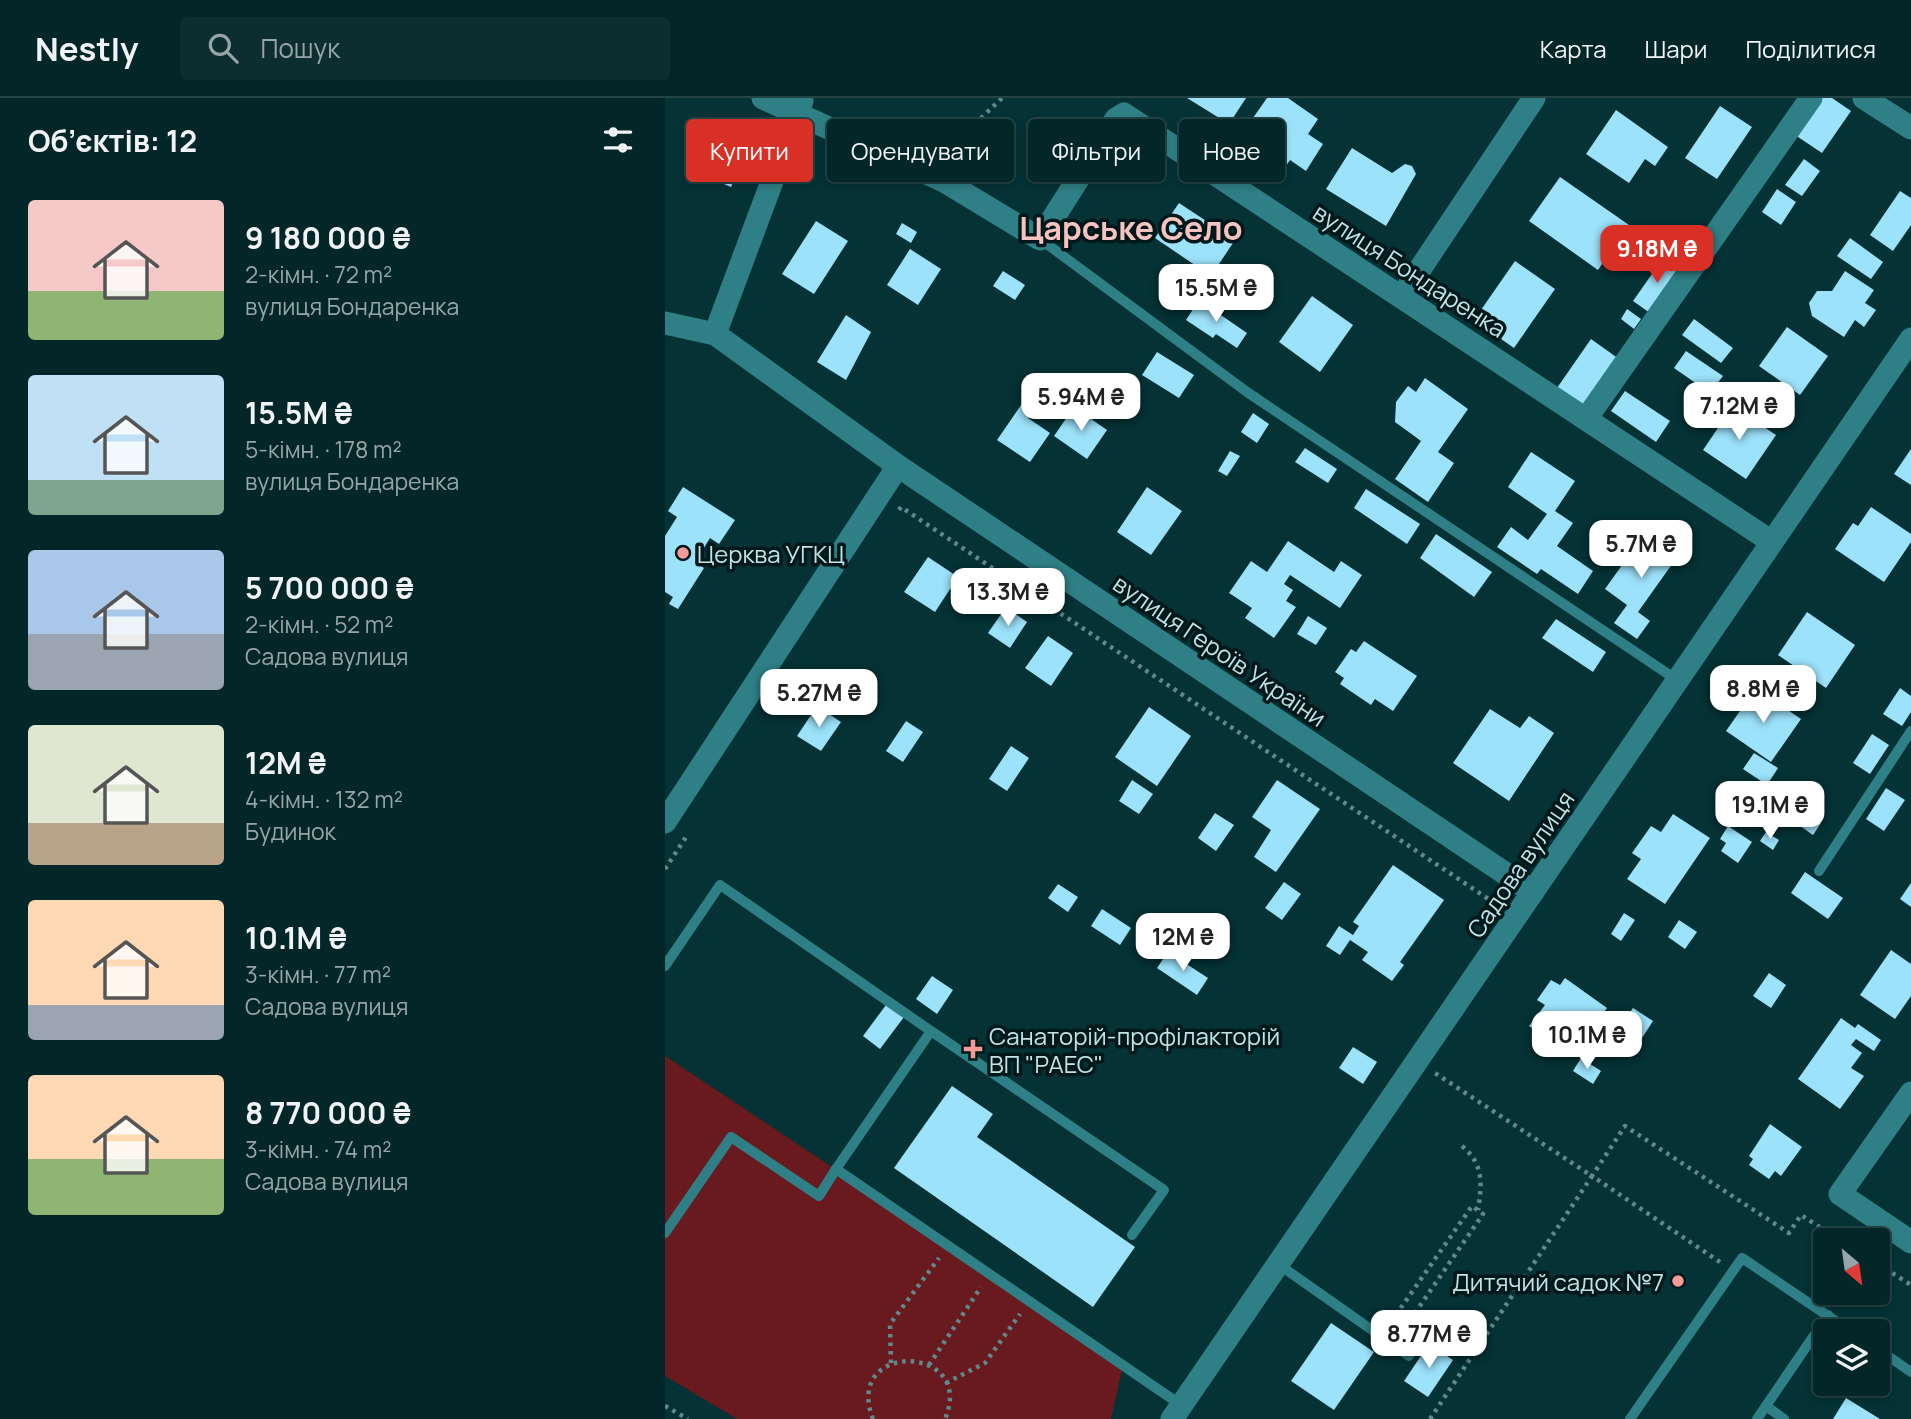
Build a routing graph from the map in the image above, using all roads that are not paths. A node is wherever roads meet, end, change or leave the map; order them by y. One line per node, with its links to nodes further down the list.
1 (763, 98): 5 (street)
2 (1534, 98): 8 (street)
3 (1811, 98): 12 (street)
4 (1864, 98): 6 (street)
5 (800, 105): 7 (street); 10 (street)
6 (1911, 128)
7 (1040, 239): 8 (street, вулиця Бондаренка); 15 (lane)
8 (1402, 296): 12 (street, вулиця Бондаренка)
9 (665, 323): 10 (street, вулиця Героїв України)
10 (715, 334): 13 (street, вулиця Героїв України)
11 (1911, 339): 14 (street, Садова вулиця)
12 (1586, 419): 14 (street, вулиця Бондаренка)
13 (898, 466): 17 (street); 19 (street, вулиця Героїв України)
14 (1772, 542): 15 (street, Садова вулиця)
15 (1677, 680): 19 (street, Садова вулиця)
16 (1911, 731): 18 (lane)
17 (665, 822)
18 (1819, 871)
19 (1533, 892): 27 (street, Садова вулиця)
20 (665, 966): 21 (lane)
21 (931, 1031): 23 (lane); 25 (lane)
22 (1911, 1093): 26 (street)
23 (836, 1169): 24 (lane); 34 (lane)
24 (665, 1233)
25 (1132, 1236)
26 (1911, 1242)
27 (1278, 1264): 30 (lane); 34 (street, Садова вулиця)
28 (1828, 1315): 29 (lane); 33 (lane); 35 (lane)
29 (1834, 1319)
30 (1409, 1356)
31 (1890, 1357): 32 (lane)
32 (1911, 1372)
33 (1766, 1406): 36 (lane); 37 (lane)
34 (1177, 1412)
35 (1630, 1419)
36 (1757, 1419)
37 (1784, 1419)

